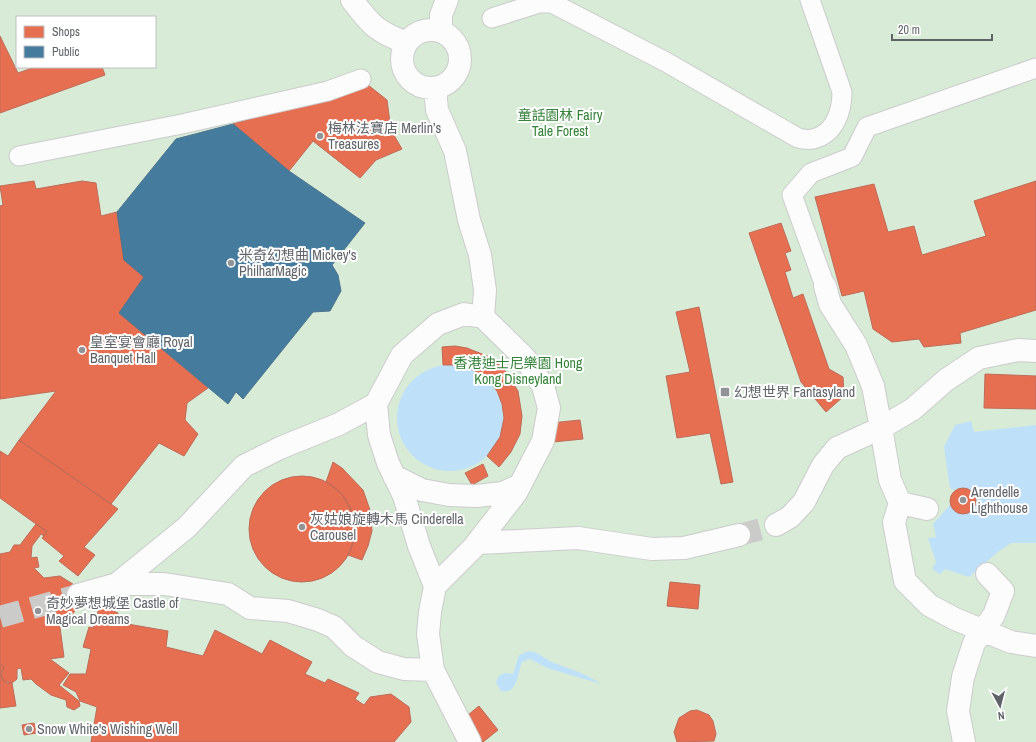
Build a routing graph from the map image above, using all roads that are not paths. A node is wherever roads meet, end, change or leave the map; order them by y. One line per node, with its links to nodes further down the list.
1 (352, 0): 6 (street)
2 (447, 0): 5 (street)
3 (810, 0): 4 (lane)
4 (492, 18)
5 (441, 31): 6 (street); 9 (street)
6 (407, 43): 9 (street)
7 (1036, 68): 11 (lane)
8 (360, 79): 10 (lane)
9 (435, 88): 12 (street)
10 (19, 156)
11 (825, 286): 15 (street)
12 (483, 317): 14 (street); 17 (street)
13 (1036, 351): 15 (street)
14 (376, 404): 16 (street); 24 (street)
15 (881, 428): 18 (street); 20 (street)
16 (394, 476): 17 (street); 25 (street)
17 (520, 485): 22 (street)
18 (900, 503): 19 (street); 27 (street)
19 (927, 509)
20 (776, 525)
21 (739, 535): 22 (street)
22 (476, 543): 25 (street)
23 (987, 574): 27 (street)
24 (117, 584): 26 (street); 29 (street)
25 (435, 586): 29 (street)
26 (78, 595)
27 (983, 631): 28 (street); 31 (street)
28 (1036, 646)
29 (433, 670): 30 (street)
30 (470, 742)
31 (964, 742)

